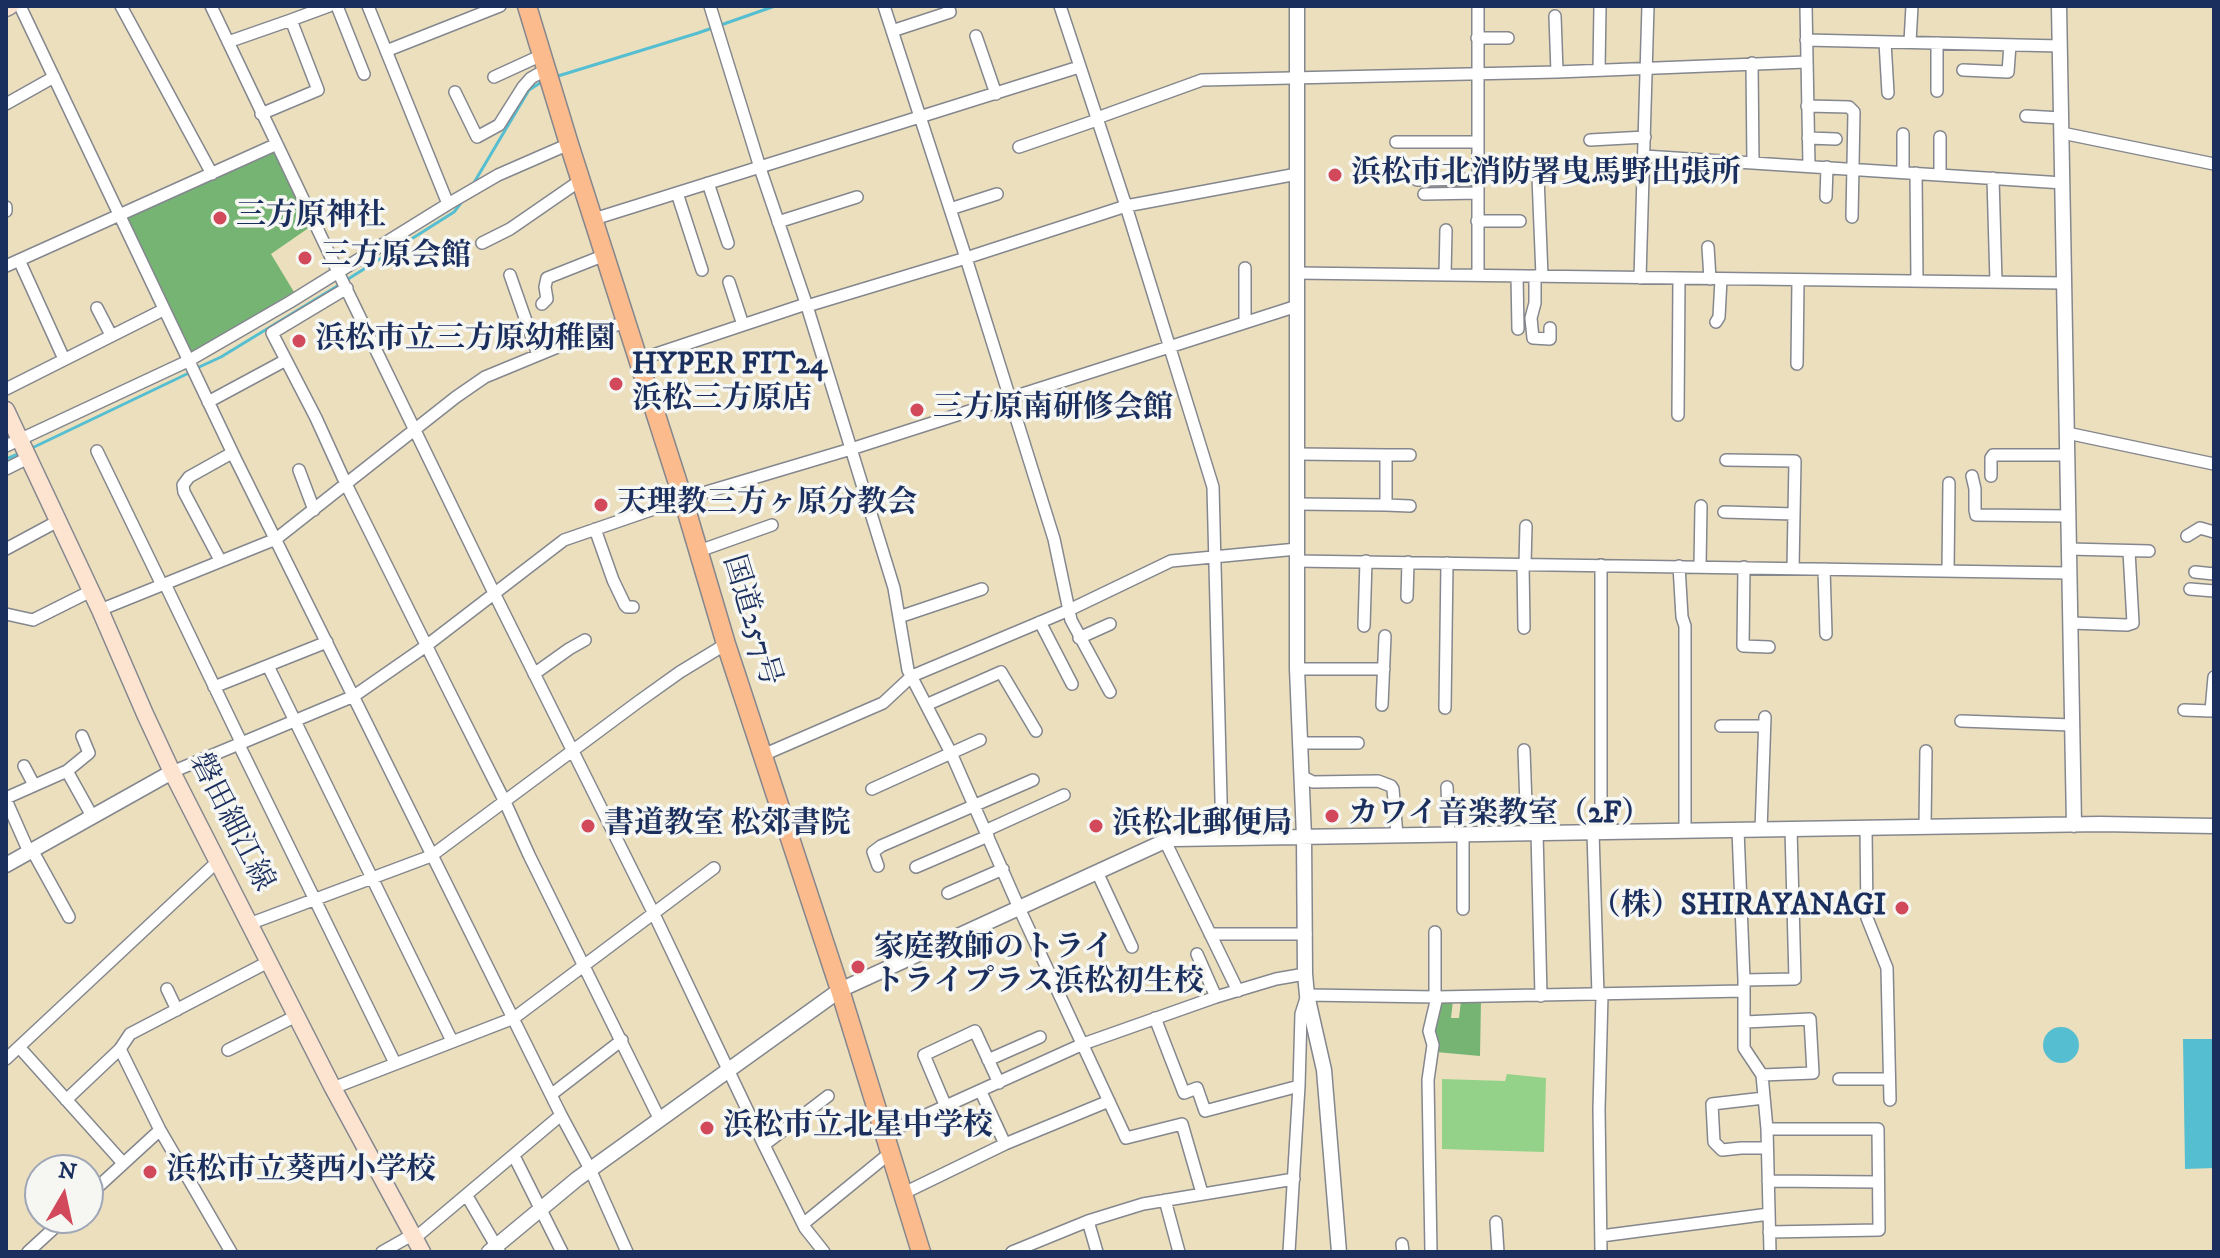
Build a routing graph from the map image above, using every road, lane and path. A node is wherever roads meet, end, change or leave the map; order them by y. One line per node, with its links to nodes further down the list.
1 (20, 6): 44 (street)
2 (121, 6): 77 (street)
3 (211, 6): 27 (street)
4 (329, 6): 21 (street)
5 (337, 6): 42 (street)
6 (368, 6): 33 (street)
7 (500, 6): 33 (street)
8 (527, 6): 40 (highway, 国道257号)
9 (710, 6): 73 (street)
10 (884, 6): 22 (street)
11 (948, 6): 22 (street)
12 (1060, 6): 36 (street)
13 (1297, 6): 46 (street)
14 (1478, 6): 24 (street)
15 (1600, 6): 38 (street)
16 (1648, 6): 37 (street)
17 (1806, 6): 26 (street)
18 (1912, 6): 29 (street)
19 (2059, 6): 32 (street)
20 (1555, 16): 41 (street)
21 (291, 20): 27 (street); 53 (street)
22 (892, 31): 55 (street)
23 (976, 36): 50 (street)
24 (1477, 38): 25 (street); 43 (street)
25 (1508, 38)
26 (1806, 40): 28 (street); 34 (street)
27 (228, 42): 53 (street)
28 (1885, 42): 29 (street); 49 (street)
29 (1910, 42): 30 (street)
30 (1937, 43): 31 (street); 47 (street)
31 (2010, 45): 32 (street); 39 (street)
32 (2060, 46): 57 (street)
33 (386, 51): 92 (street)
34 (1806, 62): 35 (street); 52 (street)
35 (1752, 63): 37 (street); 70 (street)
36 (1079, 67): 50 (street); 56 (street)
37 (1647, 67): 38 (street); 59 (street)
38 (1599, 70): 41 (street)
39 (1963, 70)
40 (547, 71): 45 (street); 48 (street); 67 (highway, 国道257号)
41 (1557, 72): 43 (street)
42 (364, 74)
43 (1478, 74): 46 (street); 65 (street)
44 (54, 77): 51 (street); 95 (street)
45 (494, 77)
46 (1296, 78): 56 (street); 78 (street)
47 (1937, 91)
48 (455, 92)
49 (1888, 93)
50 (996, 94): 55 (street)
51 (6, 104)
52 (1807, 106): 61 (street); 75 (street)
53 (261, 114): 66 (street)
54 (2026, 116): 57 (street)
55 (919, 117): 73 (street); 94 (street)
56 (1097, 119): 68 (street); 93 (street)
57 (2062, 125): 71 (street); 85 (street)
58 (1903, 134): 76 (street)
59 (1645, 137): 63 (street); 69 (street)
60 (1940, 137): 80 (street)
61 (1808, 138): 62 (street); 72 (street)
62 (1836, 139)
63 (1590, 140)
64 (1396, 142): 65 (street)
65 (1477, 142): 79 (street)
66 (277, 144): 77 (street); 111 (street)
67 (569, 144): 82 (highway, 国道257号); 92 (street)
68 (1019, 147)
69 (1644, 156): 70 (street); 118 (street)
70 (1753, 163): 72 (street)
71 (2214, 164)
72 (1809, 166): 74 (street)
73 (760, 167): 84 (street); 100 (street)
74 (1827, 167): 75 (street); 91 (street)
75 (1854, 169): 76 (street); 96 (street)
76 (1910, 173): 80 (street); 122 (street)
77 (212, 174): 95 (street)
78 (1297, 174): 93 (street); 112 (street)
79 (1478, 174): 83 (street); 87 (street); 117 (street)
80 (1940, 175): 81 (street)
81 (1993, 178): 85 (street); 124 (street)
82 (581, 180): 97 (highway, 国道257号); 102 (street)
83 (1417, 180)
84 (708, 183): 86 (street); 103 (street)
85 (2063, 183): 125 (street)
86 (677, 193): 97 (street); 110 (street)
87 (1478, 193): 89 (street); 98 (street)
88 (997, 194): 94 (street)
89 (1424, 194)
90 (857, 197): 100 (street)
91 (1826, 197)
92 (452, 201): 111 (street)
93 (1126, 206): 106 (street); 139 (street)
94 (950, 209): 106 (street)
95 (119, 216): 107 (street); 131 (street)
96 (1852, 217)
97 (594, 219): 105 (highway, 国道257号)
98 (1477, 221): 99 (street); 115 (street)
99 (1520, 221)
100 (778, 222): 128 (street)
101 (1446, 230): 114 (street)
102 (482, 243)
103 (728, 243)
104 (1708, 247): 120 (street)
105 (605, 255): 127 (street); 133 (highway, 国道257号)
106 (966, 258): 128 (street); 147 (street)
107 (19, 260): 108 (street); 141 (street)
108 (6, 266)
109 (1245, 268): 132 (street)
110 (702, 270)
111 (338, 272): 126 (street); 144 (street)
112 (1296, 273): 114 (street); 129 (street)
113 (510, 275): 140 (street)
114 (1445, 275): 115 (street)
115 (1478, 275): 116 (street)
116 (1517, 276): 117 (street); 137 (street)
117 (1538, 276): 118 (street); 136 (street)
118 (1640, 278): 119 (street)
119 (1679, 278): 120 (street); 150 (street)
120 (1715, 279): 121 (street); 134 (street)
121 (1798, 280): 122 (street); 145 (street)
122 (1917, 281): 124 (street)
123 (729, 282): 135 (street)
124 (1996, 282): 125 (street)
125 (2064, 283): 152 (street)
126 (347, 288): 142 (street); 151 (street)
127 (542, 304)
128 (806, 305): 135 (street); 154 (street)
129 (1297, 306): 132 (street); 157 (street)
130 (97, 308): 138 (street)
131 (163, 310): 138 (street); 144 (street)
132 (1245, 321): 139 (street)
133 (626, 322): 140 (street); 143 (highway, 国道257号)
134 (1716, 322)
135 (743, 325): 143 (street)
136 (1550, 328)
137 (1518, 329)
138 (111, 335): 141 (street)
139 (1169, 347): 147 (street); 192 (street)
140 (538, 355): 151 (street)
141 (64, 359): 146 (street)
142 (286, 360): 148 (street); 169 (street)
143 (638, 360): 170 (highway, 国道257号)
144 (188, 361): 148 (street); 153 (street)
145 (1797, 364)
146 (6, 389)
147 (1009, 398): 154 (street); 217 (street)
148 (208, 402): 156 (street)
149 (6, 410): 153 (main road, 磐田細江線)
150 (1678, 415)
151 (415, 429): 169 (street); 213 (street)
152 (2067, 433): 160 (street); 163 (street)
153 (13, 443): 161 (main road, 磐田細江線)
154 (851, 449): 170 (street); 219 (street)
155 (97, 451): 208 (street)
156 (232, 453): 185 (street); 193 (street)
157 (1296, 454): 158 (street); 171 (street)
158 (1386, 455): 159 (street); 172 (street)
159 (1410, 455)
160 (2067, 455): 167 (street); 178 (street)
161 (28, 458): 164 (street); 179 (main road, 磐田細江線)
162 (1726, 460): 177 (street)
163 (2214, 464)
164 (6, 469)
165 (299, 470): 175 (street)
166 (1972, 476): 178 (street)
167 (1991, 476)
168 (1949, 483): 204 (street)
169 (346, 484): 175 (street); 231 (street)
170 (683, 499): 182 (street); 188 (highway, 国道257号)
171 (1297, 504): 172 (street); 191 (street)
172 (1386, 505): 173 (street)
173 (1410, 506)
174 (1701, 506): 200 (street)
175 (314, 510): 185 (street)
176 (1724, 512): 177 (street)
177 (1794, 514): 202 (street)
178 (2068, 516): 187 (street)
179 (58, 521): 186 (street); 211 (main road, 磐田細江線)
180 (772, 525): 188 (street)
181 (1526, 526): 197 (street)
182 (595, 529): 213 (street); 215 (street)
183 (2214, 532): 184 (street)
184 (2187, 536)
185 (276, 539): 193 (street); 229 (street)
186 (6, 549)
187 (2069, 549): 189 (street); 206 (street)
188 (699, 551): 230 (highway, 国道257号)
189 (2129, 551): 190 (street); 221 (street)
190 (2149, 551)
191 (1296, 555): 192 (street); 194 (street); 234 (street)
192 (1215, 556): 217 (street); 290 (street)
193 (220, 560): 208 (street)
194 (1366, 561): 195 (street); 223 (street)
195 (1408, 562): 196 (street); 214 (street)
196 (1447, 563): 197 (street); 245 (street)
197 (1524, 564): 198 (street); 224 (street)
198 (1601, 565): 199 (street); 285 (street)
199 (1679, 566): 200 (street); 283 (street)
200 (1700, 566): 201 (street)
201 (1744, 567): 202 (street); 232 (street)
202 (1793, 568): 203 (street)
203 (1824, 569): 204 (street); 225 (street)
204 (1948, 571): 206 (street)
205 (2195, 572): 207 (street)
206 (2069, 573): 221 (street)
207 (2214, 574)
208 (164, 585): 216 (street); 240 (street)
209 (982, 589): 219 (street)
210 (2190, 589): 212 (street)
211 (91, 591): 216 (main road, 磐田細江線); 218 (street)
212 (2214, 591)
213 (495, 595): 231 (street); 236 (street)
214 (1407, 597)
215 (633, 607)
216 (100, 610): 265 (main road, 磐田細江線)
217 (1069, 610): 220 (street); 227 (street)
218 (6, 614)
219 (899, 617): 237 (street)
220 (1040, 622): 237 (street); 239 (street)
221 (2071, 623): 250 (street)
222 (1110, 624): 227 (street)
223 (1364, 626)
224 (1524, 628)
225 (1826, 634)
226 (1385, 636): 235 (street)
227 (1079, 638): 241 (street)
228 (585, 640): 236 (street)
229 (327, 642): 233 (street); 242 (street)
230 (726, 644): 259 (street); 262 (highway, 国道257号)
231 (426, 646): 242 (street); 273 (street)
232 (1769, 647)
233 (268, 666): 240 (street); 249 (street)
234 (1297, 669): 235 (street); 255 (street)
235 (1384, 669): 244 (street)
236 (534, 674): 259 (street)
237 (912, 676): 243 (street); 262 (street)
238 (2214, 677): 247 (street)
239 (1072, 684)
240 (214, 687): 257 (street)
241 (1110, 692)
242 (354, 696): 249 (street); 293 (street)
243 (926, 705): 252 (street); 261 (street)
244 (1382, 705)
245 (1445, 708)
246 (2184, 710): 247 (street)
247 (2212, 711)
248 (1961, 721): 250 (street)
249 (295, 722): 257 (street); 301 (street)
250 (2072, 725): 276 (street)
251 (1721, 726): 282 (street)
252 (1036, 731)
253 (82, 736): 264 (street)
254 (980, 740): 261 (street)
255 (1300, 743): 256 (street); 266 (street)
256 (1358, 743)
257 (241, 744): 265 (street); 303 (street)
258 (1524, 750): 284 (street)
259 (572, 751): 273 (street); 306 (street)
260 (1926, 751): 278 (street)
261 (951, 753): 270 (street); 274 (street)
262 (763, 755): 319 (highway, 国道257号)
263 (24, 766): 268 (street)
264 (67, 771): 268 (street); 275 (street)
265 (172, 772): 275 (street); 294 (main road, 磐田細江線)
266 (1301, 776): 288 (street); 289 (street)
267 (1033, 780): 274 (street)
268 (34, 785): 272 (street)
269 (1447, 787): 287 (street)
270 (872, 789)
271 (1064, 795): 286 (street)
272 (6, 799): 292 (street)
273 (505, 802): 293 (street); 315 (street)
274 (974, 804): 286 (street); 296 (street)
275 (92, 816): 292 (street)
276 (2074, 825): 277 (street); 278 (street)
277 (2214, 826)
278 (1925, 827): 279 (street)
279 (1866, 828): 280 (street); 344 (street)
280 (1791, 829): 282 (street); 317 (street)
281 (1738, 830): 282 (street); 283 (street); 317 (street)
282 (1761, 830)
283 (1685, 831): 285 (street)
284 (1532, 832): 285 (street); 287 (street); 323 (street)
285 (1597, 832): 322 (street)
286 (987, 833): 297 (street); 299 (street)
287 (1456, 834): 288 (street); 305 (street)
288 (1397, 835): 289 (street)
289 (1304, 837): 290 (street); 311 (street)
290 (1222, 838): 291 (street)
291 (1165, 841): 300 (street); 310 (street)
292 (31, 851): 295 (street); 307 (street)
293 (431, 856): 301 (street); 328 (street)
294 (218, 861): 308 (main road, 磐田細江線); 335 (street)
295 (6, 865)
296 (878, 866)
297 (916, 867)
298 (714, 868): 306 (street)
299 (1003, 869): 302 (street); 304 (street)
300 (1097, 872): 304 (street); 312 (street)
301 (372, 878): 303 (street); 333 (street)
302 (948, 893)
303 (316, 898): 308 (street); 340 (street)
304 (1019, 908): 319 (street); 334 (street)
305 (1463, 909)
306 (653, 912): 315 (street); 341 (street)
307 (69, 917)
308 (249, 924): 314 (main road, 磐田細江線)
309 (1435, 932): 325 (street)
310 (1210, 934): 311 (street); 320 (street)
311 (1306, 934): 316 (street)
312 (1132, 947)
313 (1197, 954): 324 (street)
314 (268, 962): 326 (street); 327 (main road, 磐田細江線)
315 (584, 963): 328 (street); 332 (street)
316 (1305, 974): 320 (street); 321 (street)
317 (1744, 985): 322 (street); 330 (street)
318 (167, 989): 326 (street)
319 (840, 990): 341 (street); 360 (highway, 国道257号)
320 (1238, 991): 324 (street)
321 (1307, 995): 325 (street); 346 (street); 398 (street)
322 (1600, 995): 323 (street); 384 (street)
323 (1541, 996): 325 (street)
324 (1216, 997): 329 (street)
325 (1436, 997): 399 (street)
326 (177, 1010): 336 (street)
327 (296, 1016): 337 (street); 347 (main road, 磐田細江線)
328 (514, 1018): 333 (street); 349 (street)
329 (1155, 1018): 334 (street); 346 (street)
330 (1745, 1022): 342 (street); 342 (street)
331 (1040, 1037): 339 (street)
332 (622, 1040): 349 (street); 357 (street)
333 (452, 1041): 340 (street)
334 (1083, 1044): 345 (street); 354 (street)
335 (19, 1047): 338 (street); 352 (street)
336 (120, 1049): 352 (street); 359 (street)
337 (228, 1050)
338 (6, 1059)
339 (988, 1060): 345 (street); 355 (street)
340 (395, 1063): 347 (street)
341 (730, 1069): 357 (street); 362 (street)
342 (1762, 1075): 351 (street)
343 (1839, 1079): 344 (street)
344 (1889, 1079): 353 (street)
345 (999, 1083): 348 (street)
346 (1299, 1086): 368 (street)
347 (333, 1088): 383 (main road, 磐田細江線)
348 (981, 1092): 355 (street); 361 (street)
349 (552, 1094): 356 (street)
350 (828, 1096): 362 (street)
351 (1764, 1098): 358 (street); 363 (street)
352 (66, 1100): 366 (street)
353 (1890, 1100)
354 (1109, 1101): 361 (street); 372 (street)
355 (946, 1107): 360 (street)
356 (561, 1115): 365 (street); 367 (street)
357 (660, 1120): 367 (street)
358 (1767, 1129): 363 (street); 371 (street)
359 (160, 1130): 366 (street); 387 (street)
360 (884, 1134): 364 (highway, 国道257号)
361 (1005, 1144): 373 (street)
362 (764, 1145): 380 (street)
363 (1767, 1148): 370 (street)
364 (890, 1153): 373 (highway, 国道257号); 380 (street)
365 (514, 1156): 374 (street); 376 (street)
366 (123, 1163): 369 (street)
367 (590, 1169): 376 (street); 391 (street)
368 (1294, 1179): 372 (street); 397 (street)
369 (104, 1181)
370 (1768, 1181): 371 (street); 377 (street)
371 (1878, 1182): 381 (street)
372 (1202, 1193): 375 (street)
373 (902, 1194): 393 (highway, 国道257号)
374 (467, 1196): 383 (street); 385 (street)
375 (1165, 1200): 378 (street); 396 (street)
376 (541, 1208): 385 (street); 390 (street)
377 (1769, 1214): 381 (street); 384 (street)
378 (1088, 1221): 394 (street); 395 (street)
379 (1496, 1222): 400 (street)
380 (803, 1224): 392 (street)
381 (1769, 1232): 402 (street)
382 (48, 1234): 386 (street)
383 (412, 1235): 388 (street); 389 (main road, 磐田細江線)
384 (1601, 1236): 401 (street)
385 (495, 1250)
386 (28, 1252)
387 (231, 1252)
388 (382, 1252)
389 (422, 1252)
390 (562, 1252)
391 (627, 1252)
392 (824, 1252)
393 (921, 1252)
394 (1012, 1252)
395 (1097, 1252)
396 (1179, 1252)
397 (1289, 1252)
398 (1339, 1252)
399 (1431, 1252)
400 (1498, 1252)
401 (1601, 1252)
402 (1770, 1252)

